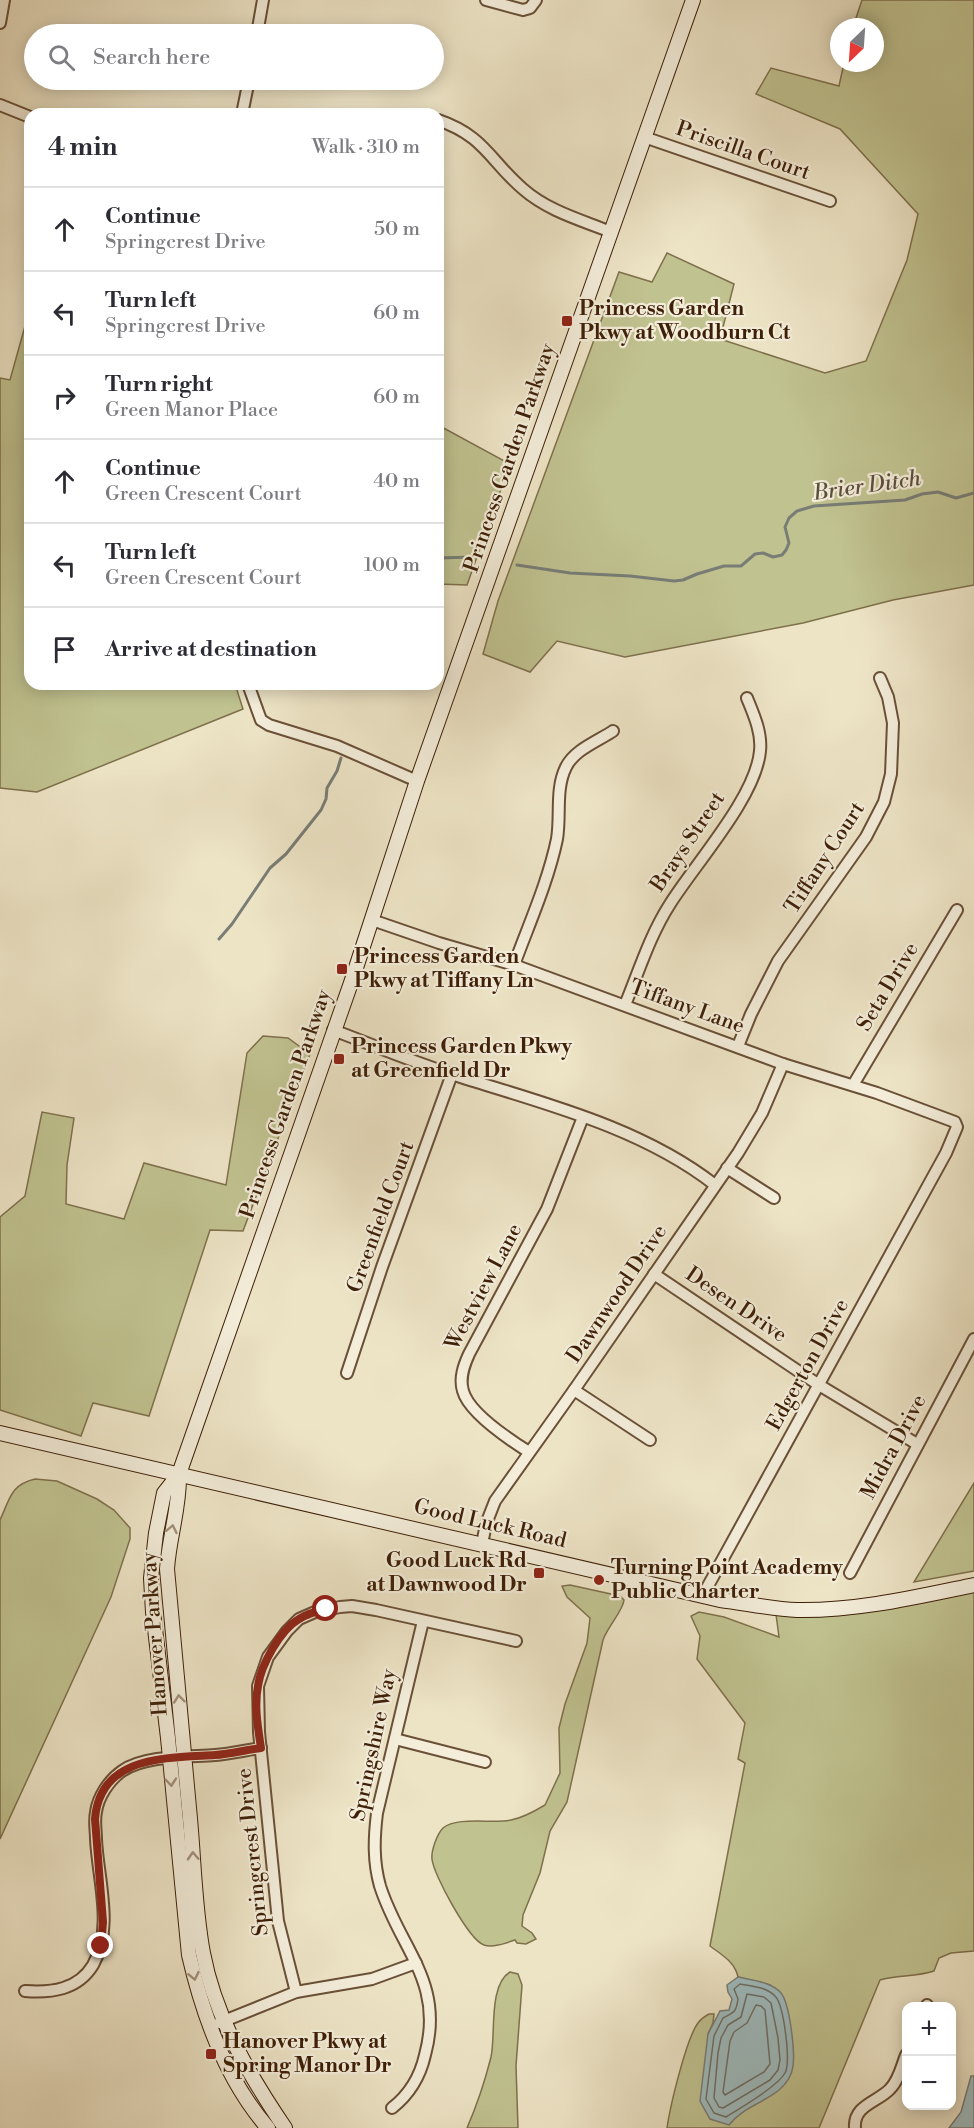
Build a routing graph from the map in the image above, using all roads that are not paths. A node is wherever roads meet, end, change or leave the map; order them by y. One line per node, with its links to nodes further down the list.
1 (4, 0): 6 (street)
2 (263, 0): 7 (street)
3 (486, 0): 4 (street)
4 (536, 0)
5 (693, 0): 13 (street, Princess Garden Parkway)
6 (0, 23)
7 (259, 24)
8 (247, 90): 10 (street)
9 (0, 105): 11 (street)
10 (243, 108)
11 (24, 115)
12 (444, 122): 15 (street)
13 (644, 138): 14 (street, Priscilla Court); 15 (street, Princess Garden Parkway)
14 (830, 201)
15 (611, 232): 20 (street, Princess Garden Parkway)
16 (880, 678): 26 (street, Tiffany Court)
17 (250, 690): 20 (street)
18 (747, 698): 24 (street, Brays Street)
19 (613, 731): 23 (street)
20 (417, 781): 22 (street, Princess Garden Parkway)
21 (957, 909): 29 (street, Seta Drive)
22 (372, 920): 23 (street, Tiffany Lane); 25 (street, Princess Garden Parkway)
23 (514, 965): 24 (street, Tiffany Lane)
24 (625, 1005): 26 (street, Tiffany Lane)
25 (333, 1030): 28 (street); 44 (street, Princess Garden Parkway)
26 (738, 1046): 27 (street, Tiffany Lane)
27 (783, 1064): 29 (street, Tiffany Lane); 32 (street, Dawnwood Drive)
28 (452, 1074): 30 (street); 37 (street, Greenfield Court)
29 (853, 1085): 31 (street, Tiffany Lane)
30 (583, 1117): 33 (street); 43 (street, Westview Lane)
31 (946, 1154): 38 (street, Edgerton Drive)
32 (727, 1168): 33 (street, Dawnwood Drive); 34 (street)
33 (715, 1185): 35 (street, Dawnwood Drive)
34 (774, 1198)
35 (654, 1274): 38 (street, Desen Drive); 39 (street, Dawnwood Drive)
36 (974, 1339): 42 (street, Midra Drive)
37 (347, 1373)
38 (819, 1384): 42 (street, Desen Drive); 48 (street, Edgerton Drive)
39 (574, 1390): 41 (street); 43 (street, Dawnwood Drive)
40 (0, 1433): 44 (street, Good Luck Road)
41 (650, 1440)
42 (917, 1444): 46 (street, Midra Drive)
43 (529, 1452): 45 (street, Dawnwood Drive)
44 (179, 1474): 45 (street, Good Luck Road); 53 (street, Hanover Parkway, one-way to 44); 54 (street, Hanover Parkway)
45 (482, 1544): 48 (street, Good Luck Road)
46 (850, 1573)
47 (974, 1585): 48 (street, Good Luck Road)
48 (703, 1596)
49 (423, 1621): 50 (street, Springcrest Drive); 51 (street, Springshire Way); 52 (street, Springcrest Drive)
50 (516, 1641)
51 (395, 1739): 55 (street); 56 (street, Springshire Way)
52 (261, 1748): 53 (street); 58 (street, Springcrest Drive)
53 (184, 1757): 54 (street); 59 (street, Hanover Parkway, one-way to 53)
54 (169, 1758): 57 (street); 60 (street, Hanover Parkway, one-way to 60)
55 (485, 1762)
56 (416, 1963): 58 (street); 62 (street, Springshire Way)
57 (25, 1991)
58 (296, 1992): 59 (street)
59 (225, 2021): 60 (street); 64 (street, Hanover Parkway)
60 (210, 2026): 63 (street, Hanover Parkway)
61 (906, 2056): 65 (street)
62 (392, 2108)
63 (268, 2128)
64 (285, 2128)
65 (855, 2128)

